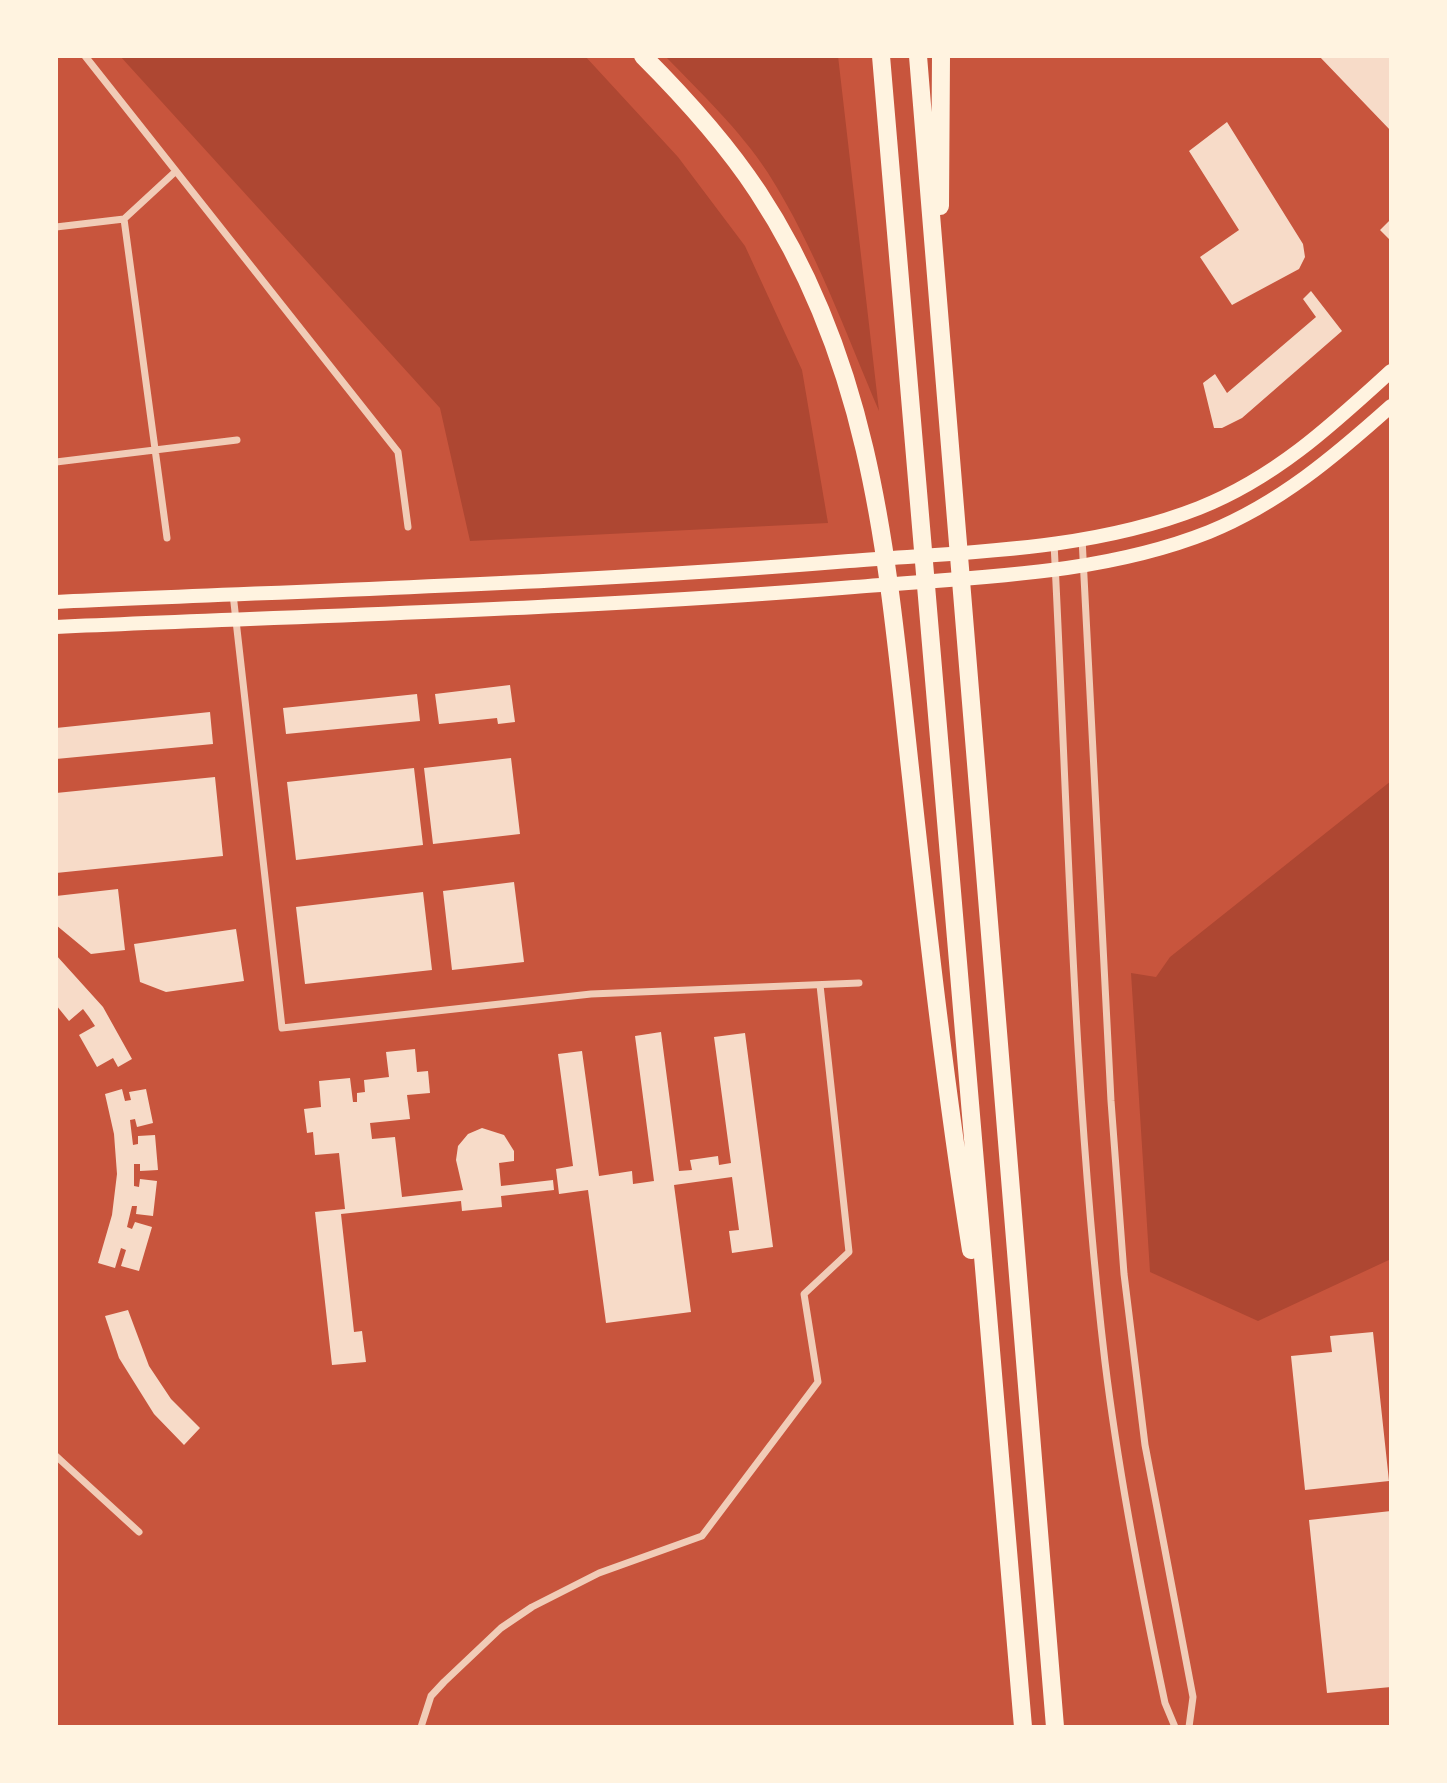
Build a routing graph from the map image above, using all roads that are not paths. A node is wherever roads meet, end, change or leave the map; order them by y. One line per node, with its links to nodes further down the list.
1 (85, 56): 6 (street)
2 (643, 56): 27 (highway)
3 (881, 56): 27 (highway)
4 (918, 56): 9 (highway)
5 (941, 56): 9 (highway)
6 (176, 171): 7 (street); 15 (street)
7 (124, 219): 8 (street); 13 (street)
8 (56, 227)
9 (940, 323): 32 (highway)
10 (1391, 371): 16 (main road)
11 (1391, 406): 19 (main road)
12 (237, 440): 13 (street)
13 (155, 450): 14 (street); 17 (street)
14 (56, 462)
15 (408, 527)
16 (1082, 537): 18 (main road); 19 (street)
17 (167, 538)
18 (1054, 542): 20 (street); 21 (main road)
19 (1083, 564): 20 (main road); 34 (street)
20 (1055, 568): 23 (main road); 33 (street)
21 (233, 594): 22 (main road); 23 (street)
22 (56, 601)
23 (236, 619): 24 (main road); 26 (street)
24 (56, 627)
25 (859, 983): 26 (street)
26 (820, 985): 30 (street)
27 (993, 1381): 31 (highway)
28 (56, 1456): 29 (street)
29 (139, 1532)
30 (421, 1727)
31 (1023, 1727)
32 (1055, 1727)
33 (1175, 1727)
34 (1189, 1727)

